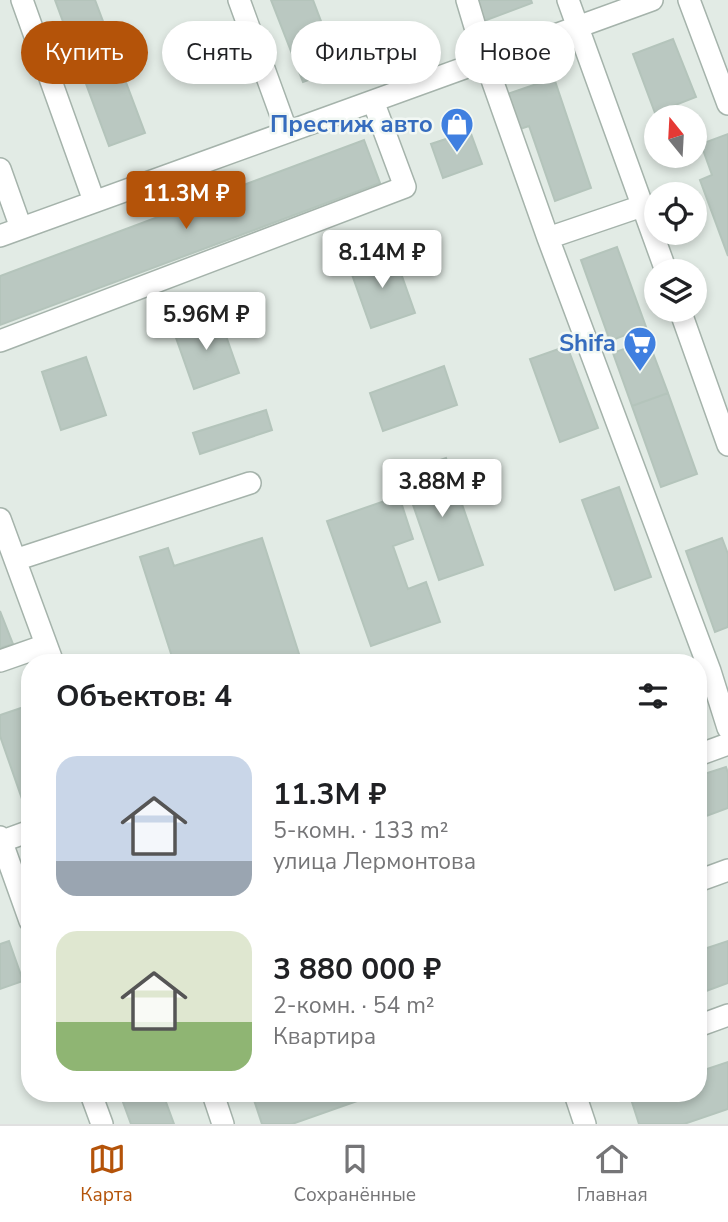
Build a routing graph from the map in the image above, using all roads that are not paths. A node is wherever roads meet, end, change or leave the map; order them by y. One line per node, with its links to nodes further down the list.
1 (22, 0): 16 (street)
2 (239, 0): 14 (street)
3 (467, 0): 7 (street)
4 (568, 0): 8 (street)
5 (652, 0): 8 (street)
6 (689, 0): 13 (street)
7 (473, 21)
8 (578, 27): 9 (street); 17 (street)
9 (575, 28)
10 (455, 71): 12 (street)
11 (493, 84): 20 (street)
12 (373, 101): 14 (street); 23 (street)
13 (728, 104)
14 (287, 132): 16 (street)
15 (0, 169): 18 (street)
16 (94, 201): 18 (street)
17 (642, 206): 20 (street); 21 (street)
18 (21, 228): 19 (street)
19 (0, 236)
20 (548, 238): 29 (street)
21 (662, 259)
22 (684, 322): 24 (street)
23 (0, 341)
24 (728, 445)
25 (250, 483): 27 (street)
26 (0, 519): 27 (street)
27 (15, 560): 28 (street)
28 (49, 654)
29 (704, 654)
30 (21, 658): 31 (street)
31 (0, 661)
32 (707, 663): 33 (street)
33 (728, 728)
34 (728, 744): 35 (street)
35 (707, 751)
36 (21, 834): 37 (street)
37 (1, 840): 40 (street)
38 (728, 870): 39 (street)
39 (707, 878)
40 (21, 896)
41 (728, 1015): 42 (street)
42 (707, 1023)
43 (95, 1102): 46 (street)
44 (215, 1102): 47 (street)
45 (578, 1102): 48 (street)
46 (102, 1124)
47 (223, 1124)
48 (585, 1124)

